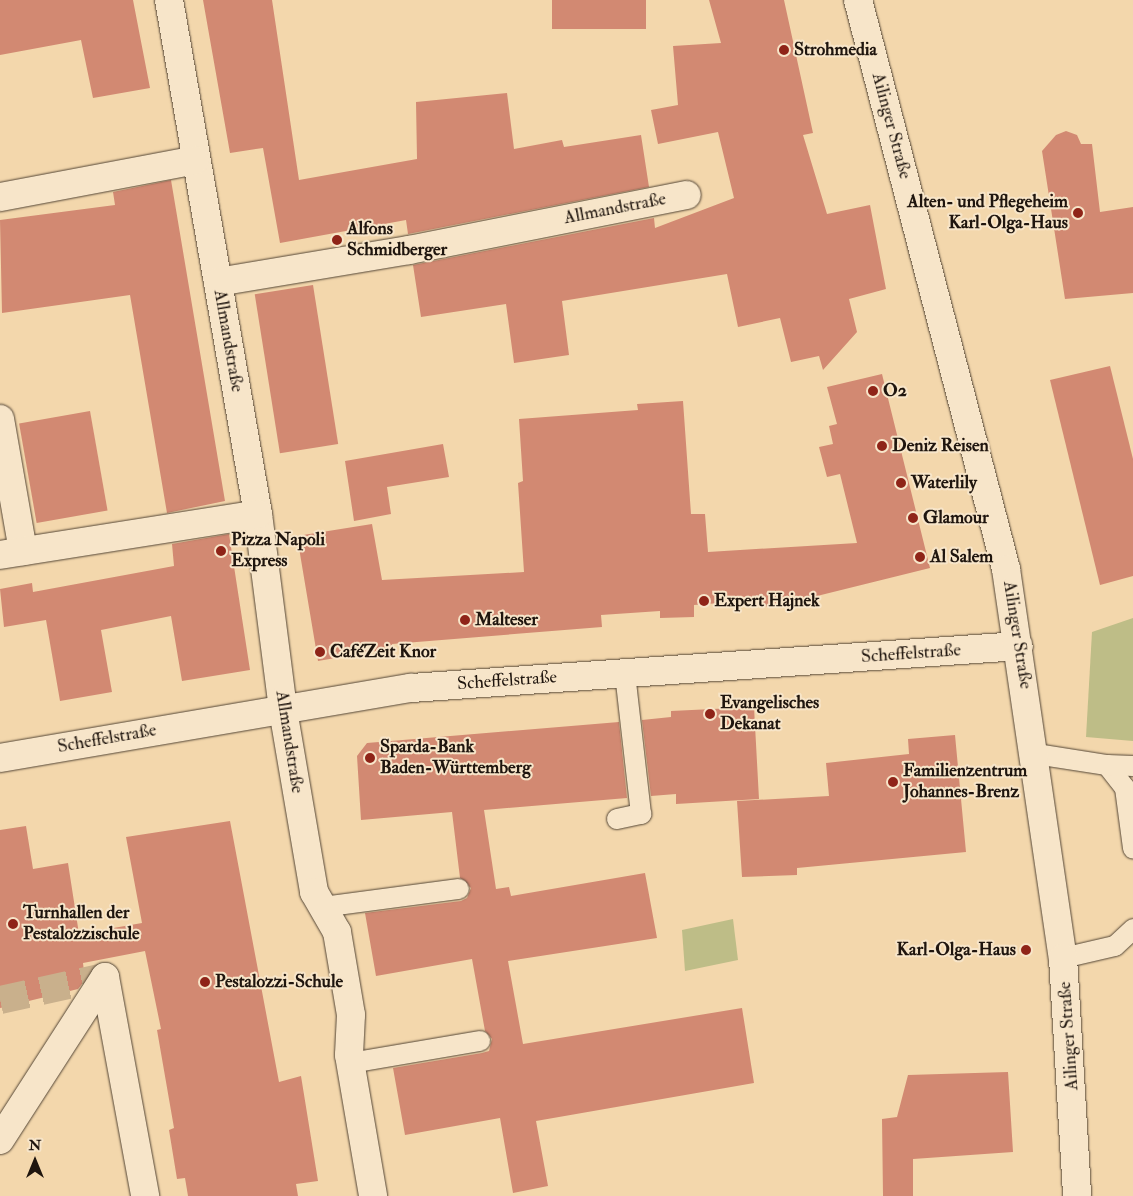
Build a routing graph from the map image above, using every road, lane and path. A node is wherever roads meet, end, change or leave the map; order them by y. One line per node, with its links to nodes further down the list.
1 (169, 0): 3 (street, Allmandstraße)
2 (858, 0): 10 (street, Ailinger Straße)
3 (195, 160): 5 (street); 6 (street, Allmandstraße)
4 (688, 195): 6 (street, Allmandstraße)
5 (0, 197)
6 (218, 282): 8 (street, Allmandstraße)
7 (0, 419): 9 (street)
8 (258, 514): 9 (street); 12 (street, Allmandstraße)
9 (11, 553)
10 (1019, 646): 11 (street, Scheffelstraße); 13 (street, Ailinger Straße)
11 (625, 673): 12 (street, Scheffelstraße); 17 (lane)
12 (283, 710): 14 (street, Scheffelstraße); 20 (street, Allmandstraße)
13 (1036, 754): 15 (lane); 22 (street, Ailinger Straße)
14 (0, 758)
15 (1107, 765): 16 (lane); 18 (lane)
16 (1133, 766)
17 (617, 819)
18 (1133, 848)
19 (459, 889): 20 (lane)
20 (322, 907): 24 (street, Allmandstraße)
21 (1133, 929): 22 (lane)
22 (1063, 958): 28 (street, Ailinger Straße)
23 (480, 1041): 24 (lane)
24 (351, 1064): 27 (street, Allmandstraße)
25 (0, 1140): 26 (street)
26 (145, 1196)
27 (373, 1196)
28 (1077, 1196)

